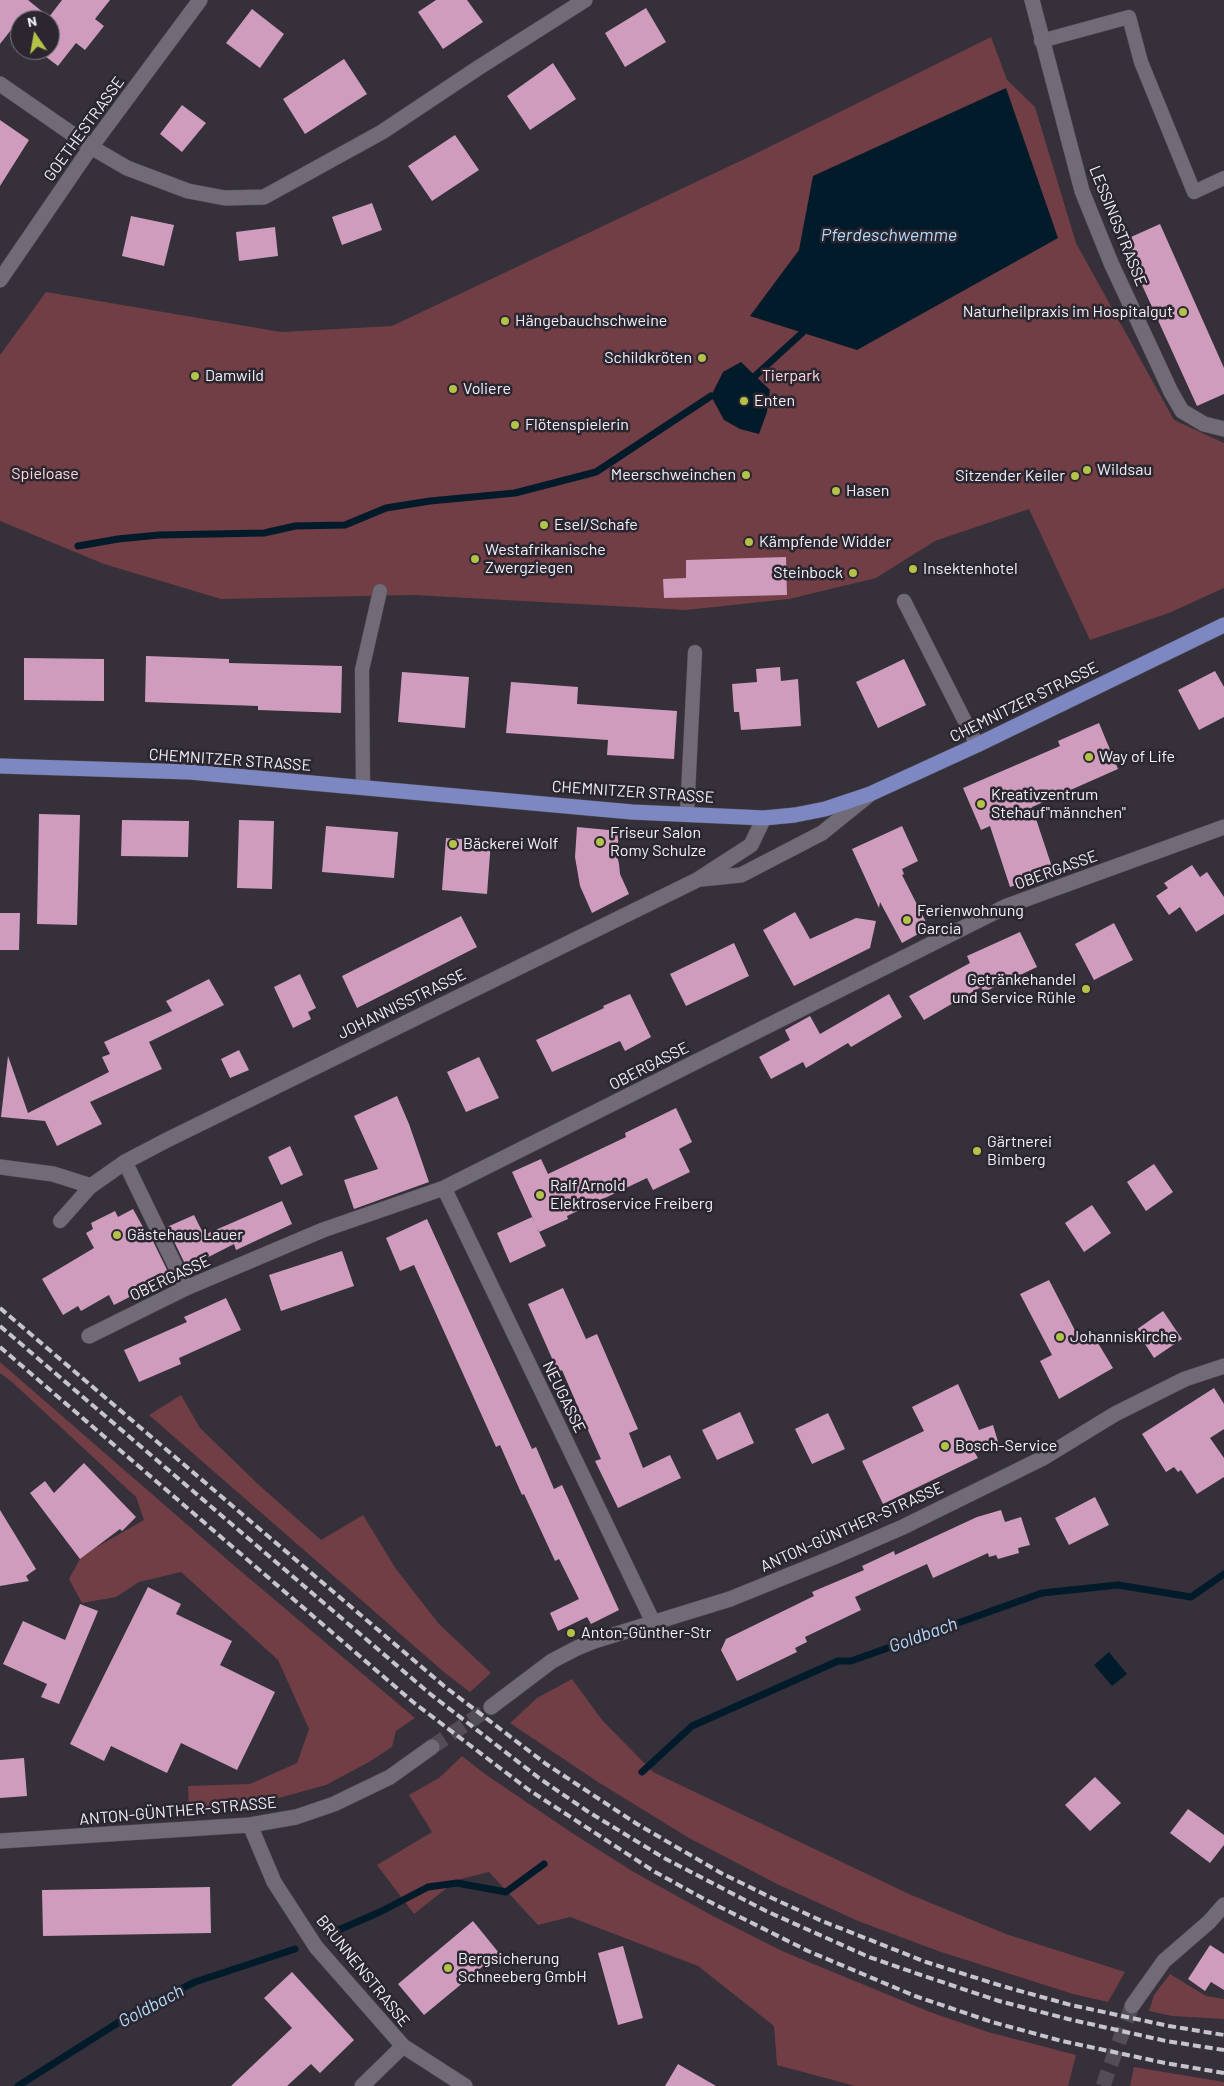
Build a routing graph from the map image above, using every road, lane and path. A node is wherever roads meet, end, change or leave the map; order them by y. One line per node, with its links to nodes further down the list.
1 (200, 0): 6 (street, GOETHESTRASSE)
2 (585, 0): 6 (street)
3 (1032, 0): 4 (street, LESSINGSTRASSE)
4 (1042, 41): 7 (lane); 9 (street, LESSINGSTRASSE)
5 (0, 84): 6 (street)
6 (91, 147): 8 (street, GOETHESTRASSE)
7 (1224, 178)
8 (0, 280)
9 (1224, 429)
10 (380, 591): 16 (lane)
11 (904, 601): 14 (lane)
12 (1224, 624): 14 (main road, CHEMNITZER STRASSE)
13 (695, 652): 18 (lane)
14 (977, 745): 17 (main road, CHEMNITZER STRASSE)
15 (0, 766): 16 (main road, CHEMNITZER STRASSE)
16 (363, 787): 18 (main road, CHEMNITZER STRASSE)
17 (870, 794): 19 (main road, CHEMNITZER STRASSE); 21 (street, JOHANNISSTRASSE)
18 (687, 814): 19 (main road, CHEMNITZER STRASSE)
19 (764, 818): 21 (street, JOHANNISSTRASSE)
20 (1222, 833): 25 (street, OBERGASSE)
21 (697, 880): 22 (street, JOHANNISSTRASSE)
22 (125, 1162): 24 (street, JOHANNISSTRASSE); 27 (street)
23 (0, 1167): 24 (street)
24 (91, 1186): 26 (lane, JOHANNISSTRASSE)
25 (444, 1188): 27 (street, OBERGASSE); 30 (street, NEUGASSE)
26 (60, 1221)
27 (186, 1288): 28 (street, OBERGASSE)
28 (88, 1336)
29 (1224, 1366): 30 (street, ANTON-GÜNTHER-STRASSE)
30 (653, 1622): 31 (street, ANTON-GÜNTHER-STRASSE)
31 (491, 1707)
32 (432, 1747): 33 (street, ANTON-GÜNTHER-STRASSE)
33 (250, 1825): 34 (street, ANTON-GÜNTHER-STRASSE); 37 (street, BRUNNENSTRASSE)
34 (0, 1841)
35 (1224, 1905): 36 (street)
36 (1132, 2006)
37 (402, 2046): 38 (street); 39 (street, BRUNNENSTRASSE)
38 (362, 2086)
39 (465, 2086)

